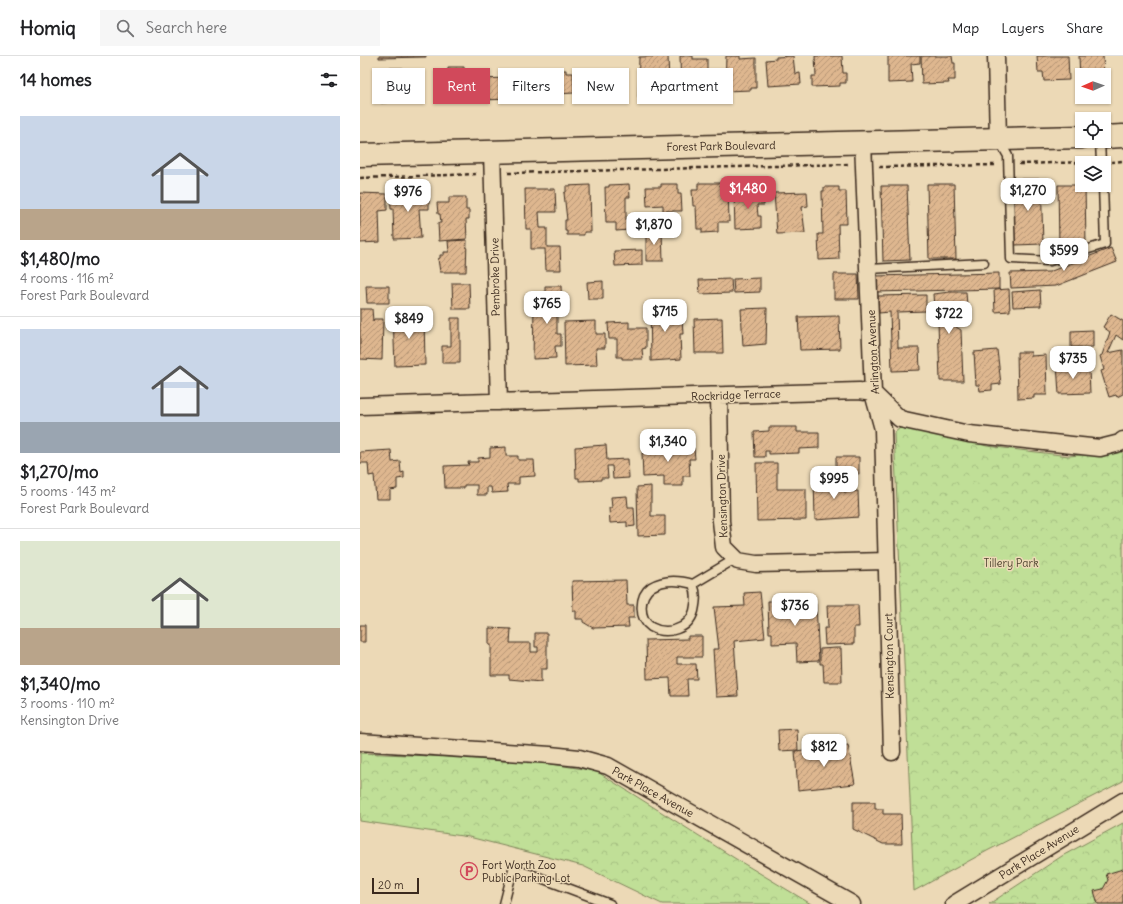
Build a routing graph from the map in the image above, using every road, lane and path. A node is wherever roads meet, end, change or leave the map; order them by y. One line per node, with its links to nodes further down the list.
1 (996, 56): 5 (street)
2 (1123, 136): 4 (main road)
3 (1075, 137): 5 (main road, Forest Park Boulevard)
4 (1111, 137)
5 (998, 139): 6 (main road, Forest Park Boulevard); 12 (lane)
6 (863, 142): 7 (main road, Forest Park Boulevard); 13 (street, Arlington Avenue)
7 (492, 151): 8 (main road, Forest Park Boulevard); 14 (street, Pembroke Drive)
8 (360, 155)
9 (1123, 161): 10 (path)
10 (1111, 162)
11 (1075, 163): 12 (path)
12 (1008, 164): 13 (path); 16 (lane)
13 (864, 168): 14 (path); 18 (street, Arlington Avenue)
14 (493, 174): 15 (path); 21 (street, Pembroke Drive)
15 (360, 178)
16 (1102, 192)
17 (984, 263): 18 (lane)
18 (869, 269): 19 (street, Arlington Avenue)
19 (873, 393): 20 (street, Rockridge Terrace); 23 (street); 25 (street, Arlington Avenue)
20 (719, 396): 21 (street, Rockridge Terrace); 24 (street, Kensington Drive)
21 (499, 402): 22 (street, Rockridge Terrace)
22 (360, 406)
23 (1123, 440)
24 (735, 559): 25 (street); 26 (lane)
25 (887, 561): 28 (street, Kensington Court)
26 (693, 584): 26 (lane)
27 (360, 742): 32 (street, Park Place Avenue)
28 (892, 752)
29 (1123, 801): 33 (street, Park Place Avenue)
30 (504, 904): 31 (lane)
31 (610, 904)
32 (852, 904)
33 (954, 904)

